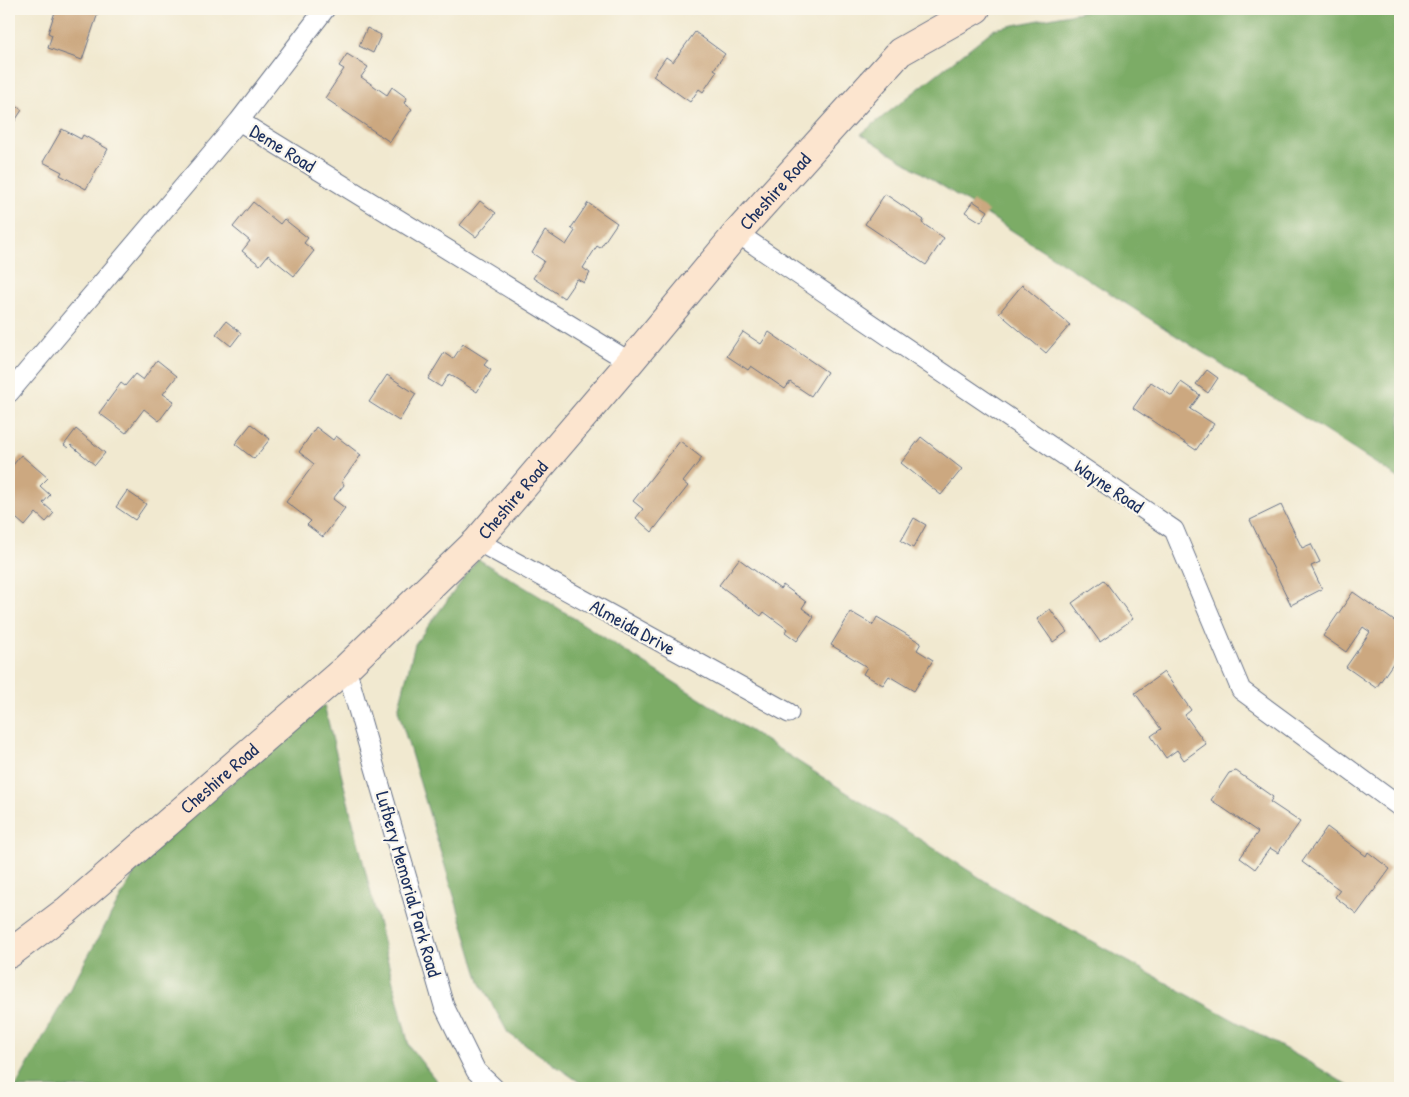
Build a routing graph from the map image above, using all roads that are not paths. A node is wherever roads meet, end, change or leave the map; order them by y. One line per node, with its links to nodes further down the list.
1 (325, 9): 3 (street)
2 (976, 9): 4 (street, Cheshire Road)
3 (239, 121): 5 (street, Deme Road); 6 (street, Deme Road)
4 (737, 233): 5 (street, Cheshire Road); 10 (street, Wayne Road)
5 (630, 362): 7 (street, Cheshire Road)
6 (9, 393)
7 (477, 541): 8 (street, Cheshire Road); 9 (street, Almeida Drive)
8 (346, 668): 11 (street, Cheshire Road); 12 (street, Lufbery Memorial Park Road)
9 (789, 713)
10 (1400, 807)
11 (9, 954)
12 (494, 1088)

